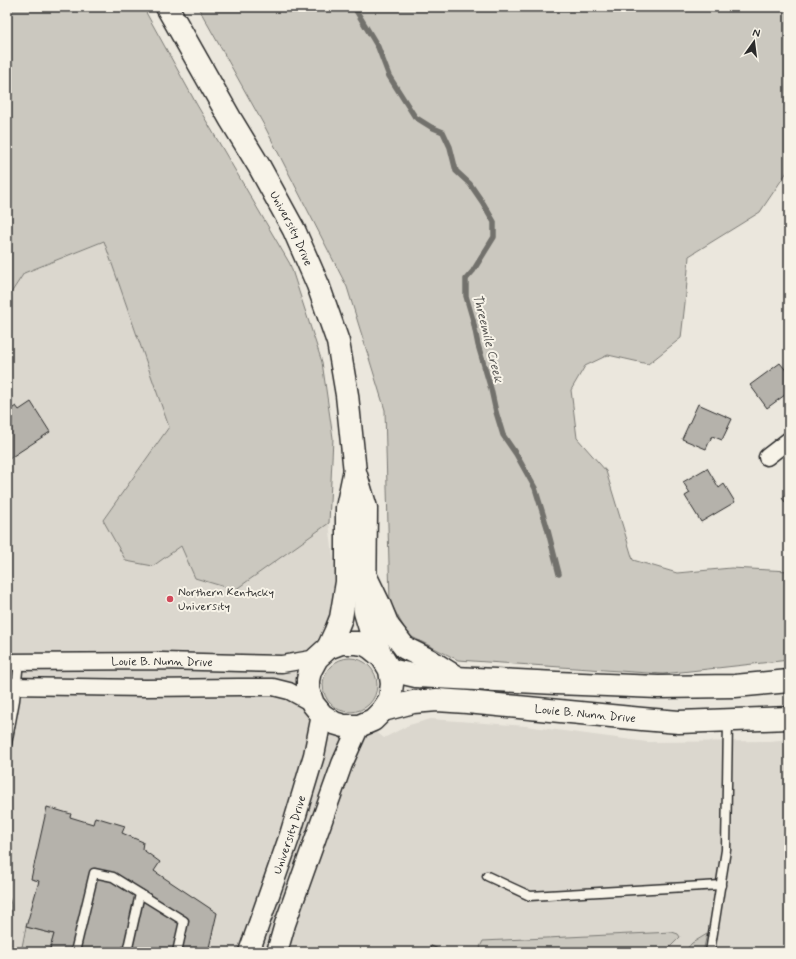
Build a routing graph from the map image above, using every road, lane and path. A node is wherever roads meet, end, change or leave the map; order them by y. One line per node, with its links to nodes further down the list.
1 (167, 7): 4 (main road, University Drive)
2 (789, 440): 3 (street)
3 (767, 457)
4 (354, 472): 5 (main road, University Drive); 6 (main road, University Drive)
5 (365, 574): 8 (main road, University Drive); 9 (main road)
6 (322, 654): 7 (street, Louie B. Nunn Drive); 8 (main road); 12 (main road, University Drive)
7 (13, 662): 11 (lane)
8 (386, 663): 9 (main road); 13 (main road, University Drive)
9 (458, 678): 10 (main road)
10 (789, 681)
11 (12, 686): 12 (street, Louie B. Nunn Drive); 17 (lane)
12 (317, 710): 16 (main road); 24 (street, University Drive)
13 (384, 710): 15 (main road, Louie B. Nunn Drive); 16 (main road, University Drive)
14 (789, 718): 15 (main road, Louie B. Nunn Drive)
15 (728, 721): 19 (lane)
16 (359, 726): 25 (street, University Drive)
17 (7, 744)
18 (487, 876): 19 (lane)
19 (721, 885): 26 (lane)
20 (140, 894): 21 (lane); 22 (lane); 23 (lane)
21 (75, 952)
22 (127, 952)
23 (177, 952)
24 (249, 952)
25 (276, 952)
26 (710, 952)

